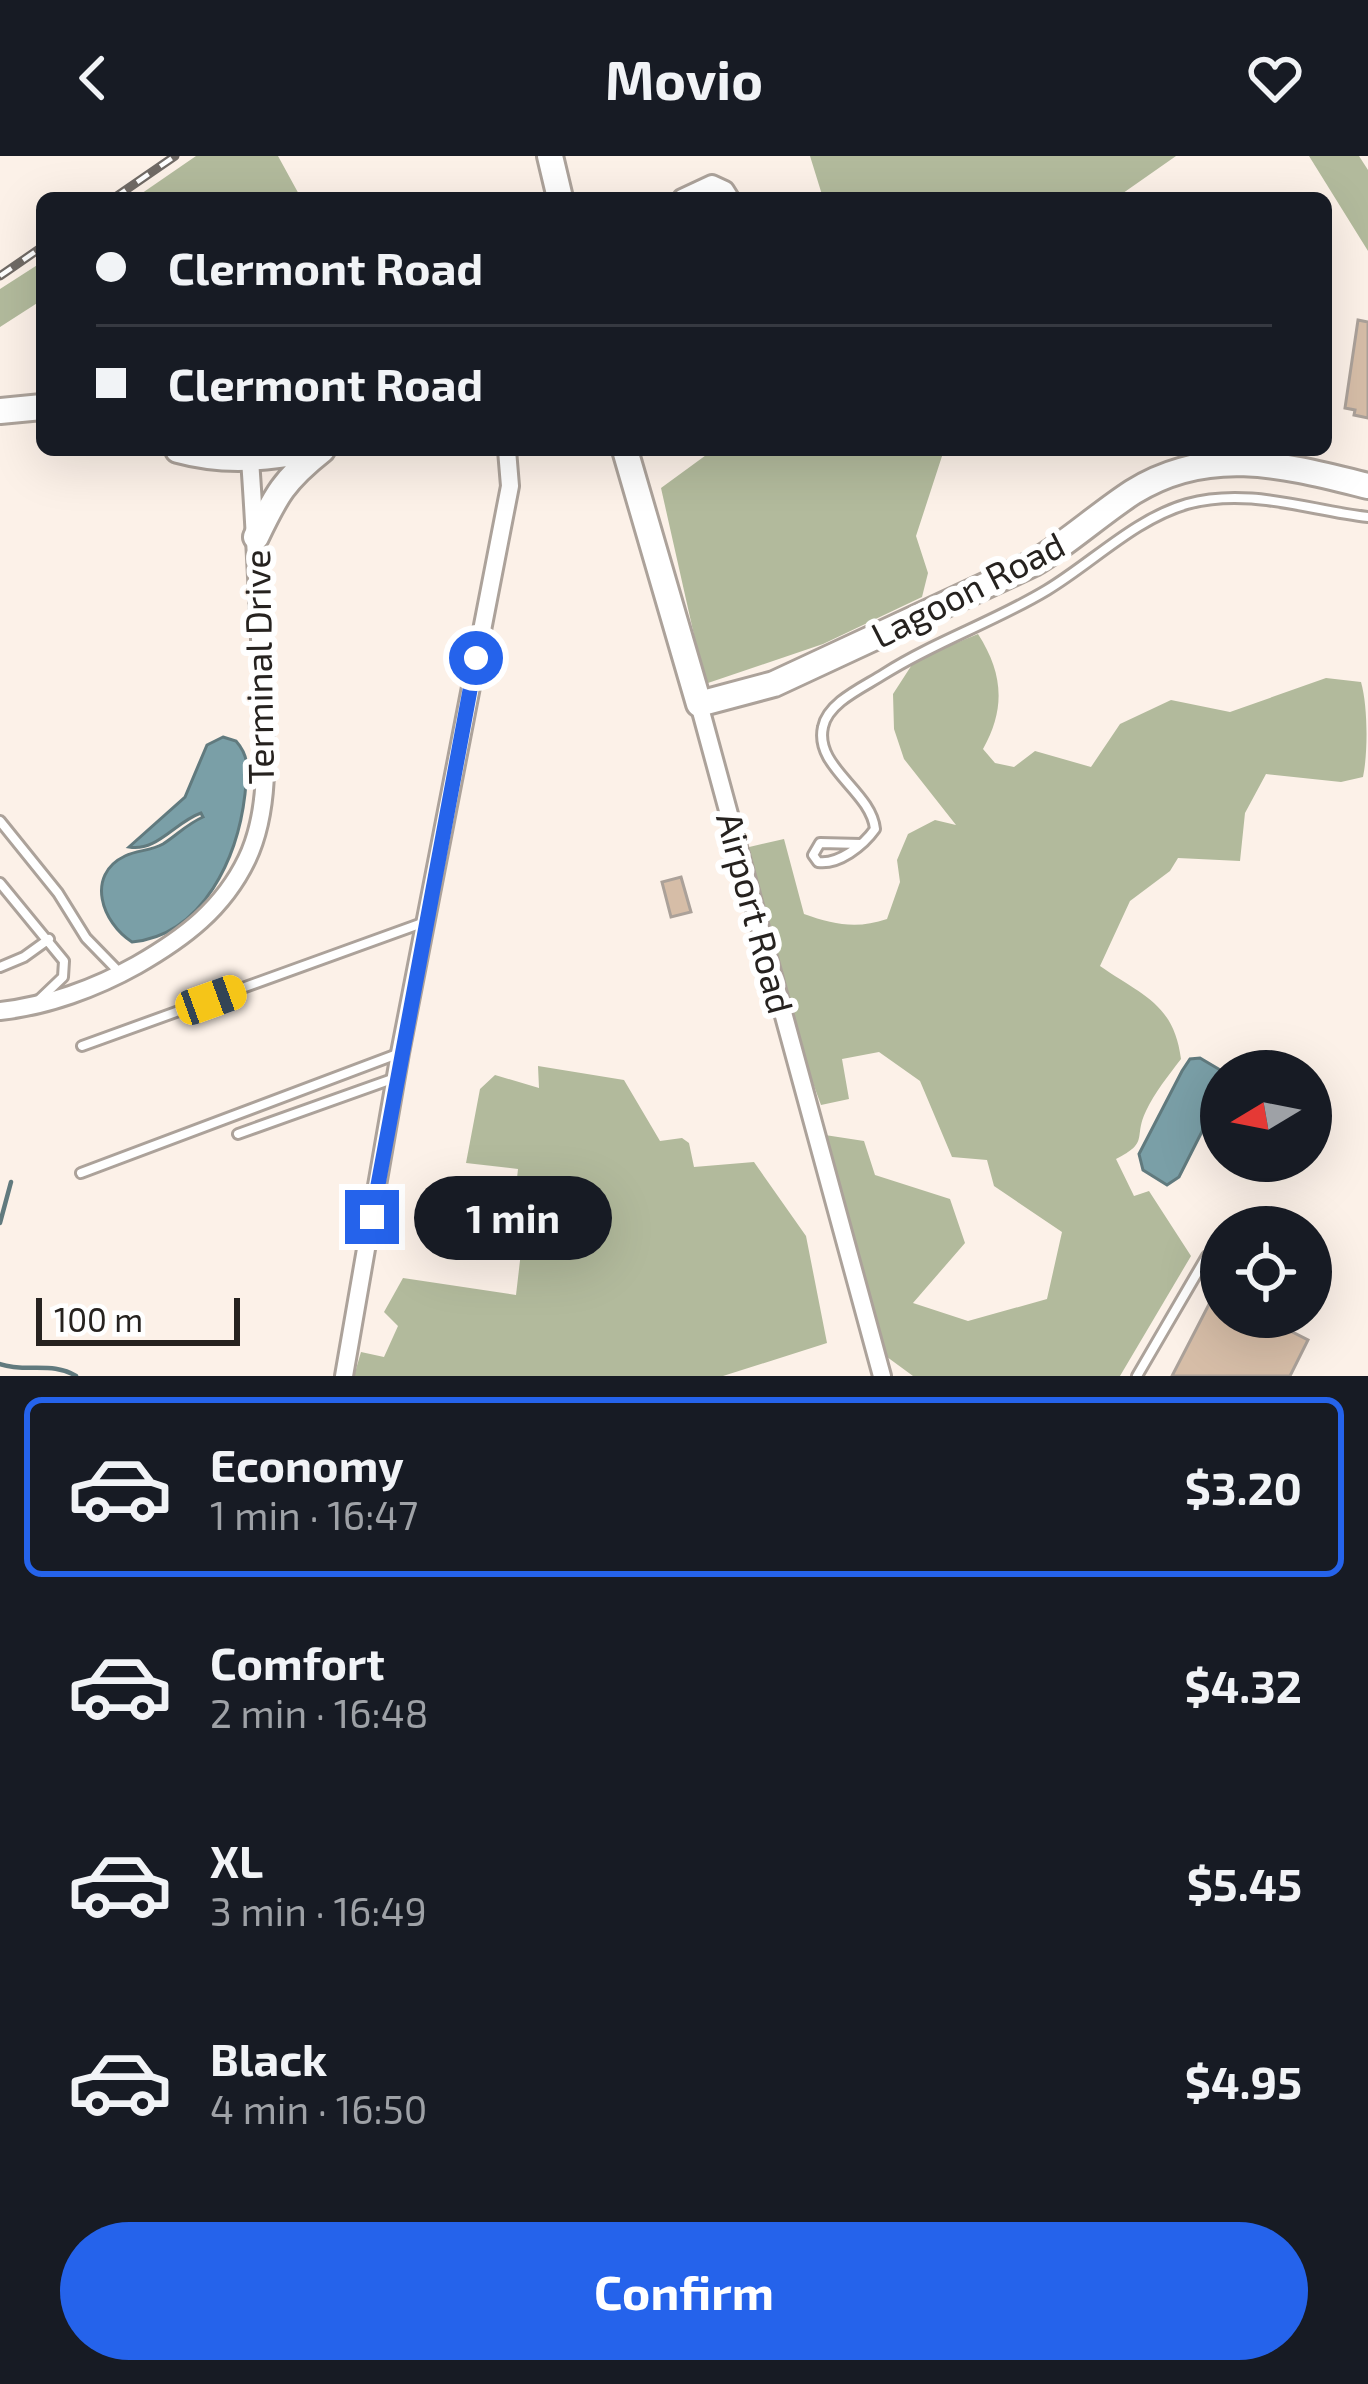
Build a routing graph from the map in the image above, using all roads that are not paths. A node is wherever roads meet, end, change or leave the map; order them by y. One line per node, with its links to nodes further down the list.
1 (550, 156): 2 (street)
2 (559, 192)
3 (695, 192): 4 (street)
4 (725, 192)
5 (36, 408): 6 (street)
6 (0, 411)
7 (202, 456): 12 (street)
8 (277, 456): 12 (street)
9 (311, 456): 15 (street)
10 (512, 456): 20 (street)
11 (627, 456): 16 (street, Airport Road)
12 (250, 460): 15 (street, Terminal Drive)
13 (1368, 487): 16 (street, Lagoon Road)
14 (1368, 517): 18 (lane)
15 (256, 537): 23 (street, Terminal Drive)
16 (699, 704): 33 (street, Airport Road)
17 (0, 820): 23 (lane)
18 (861, 844): 18 (lane)
19 (0, 883): 21 (lane)
20 (426, 921): 26 (lane); 27 (street)
21 (49, 939): 22 (lane); 24 (lane)
22 (0, 967)
23 (121, 974): 24 (street, Terminal Drive)
24 (35, 1004): 25 (street, Terminal Drive)
25 (0, 1011)
26 (82, 1046)
27 (400, 1053): 28 (street); 30 (lane)
28 (396, 1077): 29 (lane); 32 (street)
29 (238, 1134)
30 (81, 1173)
31 (1200, 1268): 34 (lane)
32 (344, 1376)
33 (882, 1376)
34 (1137, 1376)

